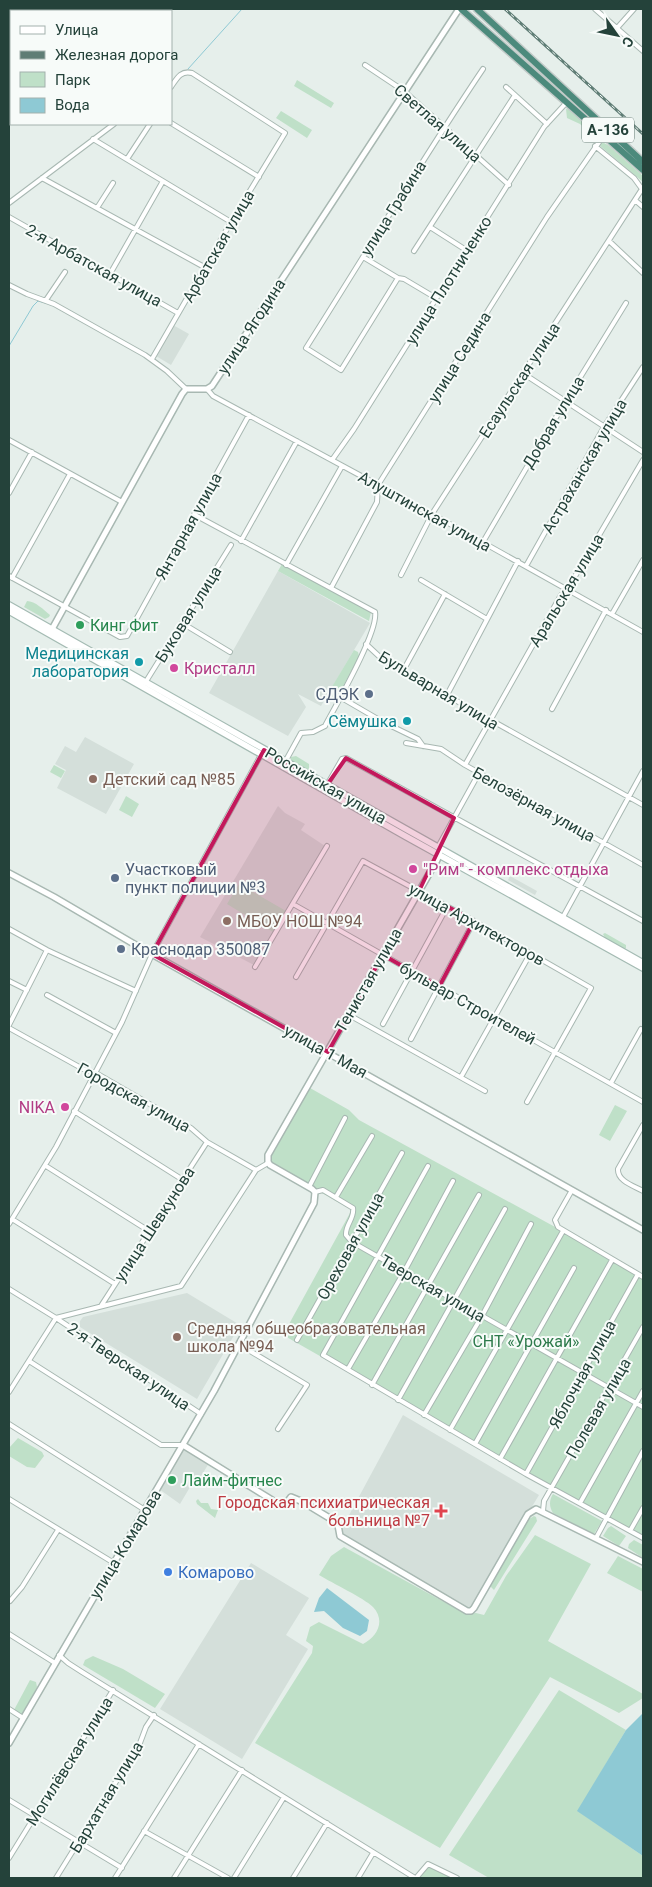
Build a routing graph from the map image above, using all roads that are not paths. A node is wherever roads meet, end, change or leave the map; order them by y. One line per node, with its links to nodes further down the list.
1 (460, 9): 8 (highway, А-136); 13 (street, улица Ягодина)
2 (478, 9): 7 (highway, А-136)
3 (596, 9): 5 (street)
4 (634, 9): 5 (street)
5 (617, 28): 6 (street)
6 (643, 51)
7 (525, 53): 8 (highway); 26 (highway, А-136)
8 (519, 60): 15 (highway, А-136)
9 (364, 65): 13 (street, Светлая улица)
10 (483, 70): 20 (street, улица Грабина)
11 (172, 86): 28 (street, Арбатская улица)
12 (506, 87): 14 (street)
13 (404, 91): 20 (street, Светлая улица); 59 (street, улица Ягодина)
14 (515, 95): 17 (street); 24 (street)
15 (567, 102): 17 (street, улица Плотниченко); 21 (highway, А-136)
16 (172, 123): 28 (street)
17 (547, 124): 32 (street, улица Плотниченко)
18 (113, 125): 22 (street)
19 (149, 125): 25 (street)
20 (444, 126): 24 (street, Светлая улица); 45 (street, улица Грабина)
21 (604, 135): 23 (street, улица Седина); 27 (highway, А-136)
22 (93, 139): 25 (street); 29 (street)
23 (595, 146): 33 (street); 72 (street, улица Седина)
24 (475, 155): 32 (street, Светлая улица); 40 (street)
25 (127, 159): 30 (street)
26 (643, 162)
27 (643, 170)
28 (259, 177): 39 (street, Арбатская улица)
29 (42, 178): 35 (street); 37 (street)
30 (163, 180): 39 (street); 41 (street)
31 (113, 183): 37 (street)
32 (509, 185): 43 (street, улица Плотниченко)
33 (642, 189): 34 (street, Есаульская улица)
34 (636, 201): 36 (street); 42 (street, Есаульская улица)
35 (9, 204)
36 (643, 207)
37 (97, 208): 41 (street)
38 (9, 217): 49 (street, 2-я Арбатская улица)
39 (231, 222): 46 (street, Арбатская улица)
40 (430, 227): 43 (street); 44 (street)
41 (136, 229): 46 (street); 49 (street)
42 (609, 242): 48 (street); 58 (street, Есаульская улица)
43 (466, 250): 52 (street, улица Плотниченко)
44 (414, 251)
45 (363, 257): 50 (street); 50 (street, улица Грабина)
46 (206, 268): 55 (street, Арбатская улица)
47 (65, 272): 53 (street)
48 (643, 273)
49 (110, 274): 55 (street, 2-я Арбатская улица)
50 (398, 278): 52 (street)
51 (9, 285): 53 (street)
52 (436, 298): 68 (street, улица Плотниченко)
53 (46, 300): 56 (street)
54 (626, 302): 61 (street, Добрая улица)
55 (178, 313): 56 (street, Арбатская улица)
56 (152, 359): 60 (street)
57 (643, 367): 63 (street, Астраханская улица)
58 (524, 374): 61 (street); 75 (street, Есаульская улица)
59 (207, 389): 60 (street, улица Ягодина); 62 (street, Алуштинская улица)
60 (186, 390): 74 (street)
61 (565, 402): 63 (street); 78 (street, Добрая улица)
62 (249, 415): 65 (street, Алуштинская улица); 76 (street, Янтарная улица)
63 (604, 427): 67 (street); 83 (street, Астраханская улица)
64 (9, 440): 66 (street)
65 (297, 441): 68 (street, Алуштинская улица); 77 (street)
66 (32, 452): 71 (street); 73 (street)
67 (643, 452)
68 (332, 460): 70 (street, Алуштинская улица)
69 (643, 460): 90 (street, Аральская улица)
70 (342, 466): 72 (street, Алуштинская улица); 82 (street)
71 (70, 474): 74 (street); 87 (street)
72 (378, 485): 75 (street, Алуштинская улица); 89 (street, улица Седина)
73 (9, 493)
74 (122, 502): 93 (street)
75 (432, 514): 78 (street, Алуштинская улица); 86 (street, Есаульская улица)
76 (195, 515): 77 (street, Бульварная улица); 93 (street, Янтарная улица)
77 (240, 541): 82 (street, Бульварная улица)
78 (483, 542): 81 (street, Алуштинская улица)
79 (231, 544): 99 (street, Буковая улица)
80 (643, 560): 84 (street)
81 (518, 561): 83 (street, Алуштинская улица); 97 (street)
82 (286, 565): 89 (street, Бульварная улица)
83 (526, 566): 90 (street, Алуштинская улица)
84 (638, 568): 85 (street); 96 (street)
85 (643, 571)
86 (401, 575)
87 (11, 577): 93 (street)
88 (421, 580): 91 (street)
89 (331, 588): 104 (street, Бульварная улица)
90 (567, 590): 94 (street, Алуштинская улица); 111 (street, Аральская улица)
91 (445, 594): 97 (street); 106 (street)
92 (9, 605): 100 (main road, Российская улица)
93 (64, 606): 98 (street)
94 (606, 610): 96 (street, Алуштинская улица); 110 (street)
95 (9, 611): 101 (main road, Российская улица)
96 (612, 614): 102 (street, Алуштинская улица)
97 (487, 619): 108 (street)
98 (56, 621): 100 (street); 101 (street); 103 (street)
99 (182, 623): 105 (street); 107 (street, Буковая улица)
100 (43, 624): 101 (main road, Российская улица)
101 (50, 632): 103 (main road, Российская улица); 114 (main road, Российская улица)
102 (643, 632)
103 (61, 634): 107 (main road, Российская улица)
104 (366, 644): 106 (street, Бульварная улица); 109 (street)
105 (230, 652)
106 (403, 671): 108 (street, Бульварная улица)
107 (145, 682): 114 (main road, Российская улица)
108 (447, 695): 111 (street, Бульварная улица)
109 (340, 697): 113 (street, Белозёрная улица); 115 (street)
110 (552, 709)
111 (490, 720): 116 (street, Аральская улица); 120 (street, Бульварная улица)
112 (406, 743): 113 (street, Белозёрная улица)
113 (424, 746): 116 (street, Белозёрная улица)
114 (263, 752): 115 (main road, Российская улица); 125 (main road, Российская улица); 138 (street)
115 (285, 762): 119 (main road, Российская улица)
116 (465, 765): 118 (street, Белозёрная улица)
117 (643, 771): 120 (street)
118 (479, 773): 122 (street); 123 (street, Белозёрная улица)
119 (327, 785): 122 (street); 125 (main road, Российская улица)
120 (630, 797): 121 (street, Бульварная улица); 123 (street)
121 (643, 805)
122 (454, 818): 125 (street); 128 (street)
123 (605, 843): 126 (street, Белозёрная улица); 128 (street)
124 (327, 846): 130 (street)
125 (438, 851): 129 (street, Тенистая улица); 132 (main road, Российская улица); 143 (main road, Российская улица)
126 (643, 865)
127 (9, 873): 138 (street, улица 1 Мая)
128 (580, 887): 132 (street); 134 (street)
129 (418, 892): 131 (street, улица Архитекторов); 135 (street, улица Архитекторов); 140 (street, Тенистая улица)
130 (293, 904): 135 (street, бульвар Строителей); 142 (street)
131 (447, 907): 133 (street, улица Архитекторов); 144 (street)
132 (563, 917): 141 (main road, Российская улица)
133 (474, 921): 139 (street, улица Архитекторов); 147 (street)
134 (643, 921)
135 (328, 923): 140 (street, бульвар Строителей); 145 (street)
136 (9, 929): 137 (street)
137 (48, 950): 148 (street); 149 (street)
138 (152, 954): 149 (street); 158 (street, улица 1 Мая)
139 (530, 954): 152 (street); 159 (street, улица Архитекторов)
140 (383, 955): 144 (street, бульвар Строителей); 151 (street, Тенистая улица)
141 (643, 963)
142 (255, 967)
143 (643, 968)
144 (412, 971): 147 (street, бульвар Строителей); 153 (street)
145 (296, 977)
146 (9, 981): 148 (street)
147 (439, 987): 152 (street, бульвар Строителей); 157 (street)
148 (27, 990): 154 (street)
149 (137, 990): 156 (street)
150 (47, 996): 156 (street)
151 (349, 1015): 158 (street, Тенистая улица); 161 (street)
152 (494, 1018): 159 (street, бульвар Строителей); 161 (street)
153 (382, 1024)
154 (9, 1026): 160 (street, Городская улица)
155 (642, 1029): 162 (street)
156 (116, 1033): 160 (street)
157 (410, 1039)
158 (328, 1052): 172 (street, Тенистая улица); 179 (street, улица 1 Мая)
159 (556, 1052): 162 (street, бульвар Строителей); 164 (street)
160 (96, 1073): 166 (street); 170 (street, Городская улица)
161 (461, 1077): 163 (street)
162 (611, 1083): 165 (street, бульвар Строителей)
163 (485, 1091)
164 (527, 1102)
165 (643, 1102)
166 (74, 1111): 173 (street); 176 (street)
167 (345, 1118): 178 (street)
168 (643, 1125): 180 (street)
169 (372, 1136): 183 (street)
170 (207, 1142): 175 (street, Городская улица); 176 (street, улица Шевкунова)
171 (402, 1153): 191 (street, Ореховая улица)
172 (268, 1163): 175 (street); 178 (street)
173 (46, 1166): 185 (street); 189 (street)
174 (428, 1166): 192 (street)
175 (256, 1170): 202 (street)
176 (182, 1180): 189 (street, улица Шевкунова)
177 (453, 1180): 195 (street)
178 (310, 1187): 181 (street)
179 (572, 1190): 188 (street, улица 1 Мая); 190 (street)
180 (643, 1191)
181 (315, 1194): 183 (street); 208 (street, улица Комарова)
182 (479, 1195): 199 (street)
183 (336, 1197): 191 (street)
184 (505, 1209): 201 (street)
185 (12, 1219): 186 (street); 198 (street)
186 (9, 1224)
187 (531, 1224): 203 (street)
188 (643, 1230)
189 (149, 1231): 198 (street, улица Шевкунова)
190 (563, 1231): 193 (street); 206 (street)
191 (352, 1242): 192 (street, Тверская улица); 207 (street, Ореховая улица)
192 (378, 1256): 195 (street, Тверская улица); 212 (street)
193 (612, 1260): 196 (street); 210 (street)
194 (574, 1268): 209 (street)
195 (404, 1272): 199 (street, Тверская улица); 212 (street)
196 (638, 1274): 197 (street); 213 (street, Яблочная улица)
197 (643, 1277)
198 (115, 1284): 202 (street, улица Шевкунова)
199 (428, 1286): 201 (street, Тверская улица); 214 (street)
200 (10, 1292): 204 (street)
201 (455, 1300): 203 (street, Тверская улица); 218 (street)
202 (101, 1306): 204 (street)
203 (482, 1316): 206 (street, Тверская улица); 222 (street)
204 (56, 1318): 211 (street); 221 (street, 2-я Тверская улица)
205 (643, 1327): 215 (street, Полевая улица)
206 (506, 1330): 209 (street, Тверская улица); 225 (street)
207 (298, 1340)
208 (240, 1345): 221 (street, улица Комарова); 224 (street)
209 (532, 1345): 210 (street, Тверская улица); 226 (street)
210 (557, 1359): 213 (street, Тверская улица); 229 (street)
211 (29, 1361): 217 (street); 227 (street)
212 (348, 1369): 214 (street)
213 (583, 1373): 215 (street, Тверская улица); 230 (street, Яблочная улица)
214 (372, 1384): 218 (street)
215 (608, 1388): 219 (street, Тверская улица); 231 (street, Полевая улица)
216 (643, 1391): 219 (street)
217 (9, 1392)
218 (398, 1400): 222 (street)
219 (636, 1403): 220 (street, Тверская улица); 233 (street)
220 (643, 1408)
221 (199, 1412): 227 (street, улица Комарова)
222 (424, 1415): 225 (street)
223 (9, 1424): 235 (street)
224 (278, 1429)
225 (450, 1430): 226 (street)
226 (474, 1444): 229 (street)
227 (183, 1445): 235 (street, улица Комарова); 236 (street)
228 (643, 1451): 237 (street)
229 (500, 1459): 230 (street)
230 (526, 1474): 231 (street)
231 (552, 1488): 233 (street); 236 (street, Полевая улица)
232 (9, 1499): 238 (street)
233 (580, 1503): 237 (street)
234 (643, 1508): 239 (street)
235 (145, 1510): 243 (street, улица Комарова)
236 (544, 1511): 240 (street)
237 (606, 1517): 239 (street); 240 (street)
238 (58, 1530): 243 (street); 244 (street)
239 (630, 1531): 241 (street)
240 (596, 1538): 242 (street)
241 (643, 1538)
242 (643, 1562)
243 (114, 1563): 246 (street, улица Комарова)
244 (10, 1601)
245 (9, 1634): 247 (street)
246 (59, 1655): 247 (street, улица Комарова); 248 (street)
247 (55, 1663): 251 (street, улица Комарова)
248 (113, 1690): 250 (street); 257 (street, Могилёвская улица)
249 (9, 1709): 251 (street)
250 (154, 1715): 253 (street); 260 (street, Бархатная улица)
251 (23, 1718): 252 (street, улица Комарова)
252 (9, 1743)
253 (199, 1744): 254 (street); 259 (street)
254 (242, 1770): 255 (street); 262 (street)
255 (284, 1797): 258 (street); 269 (street)
256 (9, 1800): 257 (street)
257 (35, 1816): 260 (street); 263 (street, Могилёвская улица)
258 (327, 1824): 261 (street); 270 (street)
259 (144, 1831): 262 (street); 264 (street)
260 (78, 1842): 264 (street); 265 (street, Бархатная улица)
261 (373, 1853): 271 (street); 272 (street)
262 (187, 1856): 267 (street); 268 (street)
263 (9, 1858)
264 (122, 1868): 266 (street)
265 (56, 1878)
266 (115, 1878)
267 (174, 1878)
268 (228, 1878)
269 (234, 1878)
270 (293, 1878)
271 (358, 1878)
272 (416, 1878): 273 (street)
273 (457, 1878)

